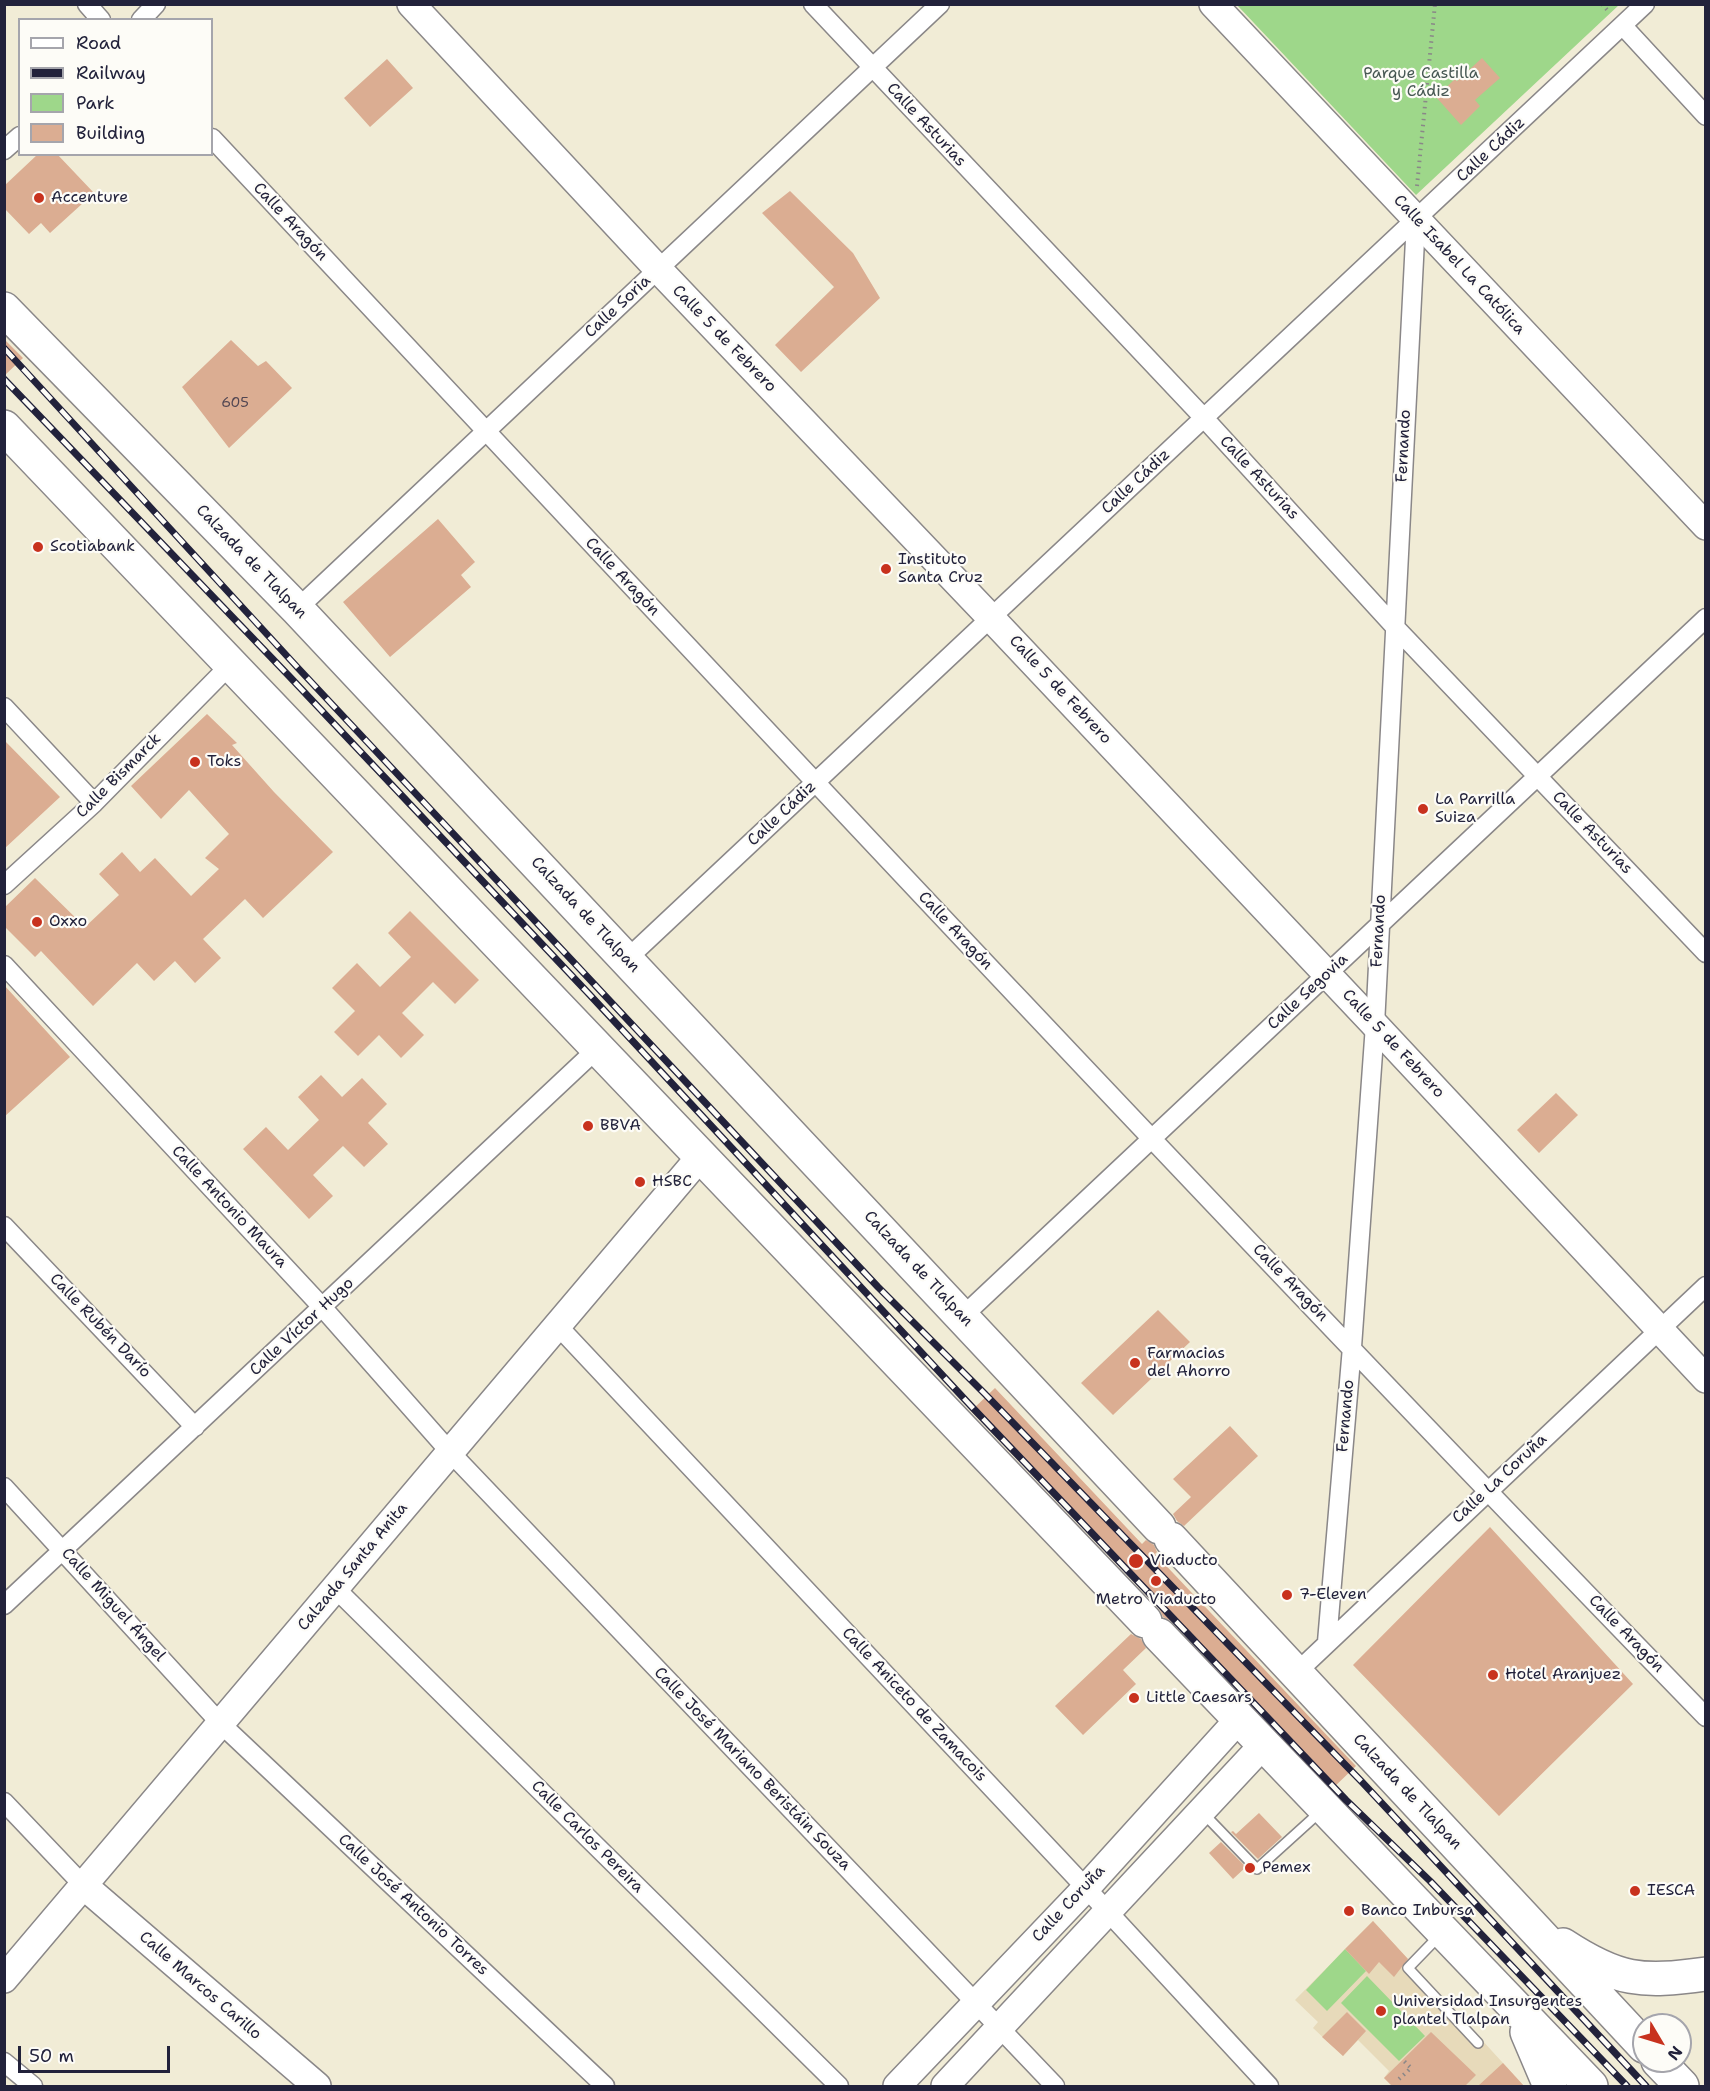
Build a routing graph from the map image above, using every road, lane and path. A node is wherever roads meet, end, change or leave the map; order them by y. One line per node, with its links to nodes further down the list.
1 (87, 4): 9 (street)
2 (156, 4): 10 (street)
3 (411, 4): 18 (street, Calle 5 de Febrero)
4 (813, 4): 12 (street, Calle Asturias)
5 (940, 4): 12 (street, Calle Soria)
6 (1213, 4): 17 (street, Calle Isabel La Católica)
7 (1435, 4): 17 (path)
8 (1645, 4): 11 (street, Calle Cádiz)
9 (99, 18)
10 (143, 18)
11 (1623, 26): 13 (street); 17 (street, Calle Cádiz)
12 (872, 68): 18 (street, Calle Soria); 20 (street, Calle Asturias)
13 (1706, 116)
14 (18, 138): 16 (street)
15 (213, 139): 22 (street, Calle Aragón)
16 (4, 150)
17 (1416, 219): 20 (street, Calle Cádiz); 23 (street, Calle Isabel La Católica); 27 (street, Fernando)
18 (658, 269): 22 (street, Calle Soria); 25 (street, Calle 5 de Febrero)
19 (4, 309): 24 (highway, Calzada de Tlalpan)
20 (1204, 418): 25 (street, Calle Cádiz); 27 (street, Calle Asturias)
21 (4, 428): 28 (highway)
22 (486, 431): 24 (street, Calle Soria); 31 (street, Calle Aragón)
23 (1706, 526)
24 (297, 609): 36 (highway, Calzada de Tlalpan)
25 (991, 618): 31 (street, Calle Cádiz); 38 (street, Calle 5 de Febrero)
26 (1706, 618): 30 (street, Calle Segovia)
27 (1394, 626): 30 (street, Calle Asturias); 34 (street, Fernando)
28 (231, 664): 32 (street, Calle Bismarck); 40 (highway)
29 (4, 707): 32 (street)
30 (1537, 776): 34 (street, Calle Segovia); 35 (street, Calle Asturias)
31 (815, 783): 36 (street, Calle Cádiz); 41 (street, Calle Aragón)
32 (94, 803): 33 (street, Calle Bismarck)
33 (4, 885)
34 (1380, 924): 38 (street, Calle Segovia); 39 (street, Fernando)
35 (1706, 953)
36 (627, 959): 46 (highway, Calzada de Tlalpan)
37 (4, 964): 45 (street, Calle Antonio Maura)
38 (1326, 974): 39 (street, Calle 5 de Febrero); 41 (street, Calle Segovia)
39 (1375, 1025): 48 (street, Calle 5 de Febrero); 49 (street, Fernando)
40 (598, 1048): 42 (highway); 45 (street, Calle Víctor Hugo)
41 (1151, 1138): 46 (street, Calle Segovia); 49 (street, Calle Aragón)
42 (701, 1155): 47 (street, Calzada Santa Anita); 61 (highway)
43 (4, 1226): 51 (street, Calle Rubén Darío)
44 (1706, 1286): 48 (street, Calle La Coruña)
45 (323, 1308): 51 (street, Calle Víctor Hugo); 52 (street, Calle Antonio Maura)
46 (963, 1316): 59 (highway, Calzada de Tlalpan)
47 (557, 1325): 52 (street, Calzada Santa Anita); 68 (street, Calle Aniceto de Zamacois)
48 (1659, 1330): 50 (street, Calle 5 de Febrero); 54 (street, Calle La Coruña)
49 (1352, 1347): 54 (street, Calle Aragón); 58 (street, Fernando)
50 (1706, 1379)
51 (195, 1427): 55 (street, Calle Víctor Hugo)
52 (450, 1452): 56 (street, Calzada Santa Anita); 74 (street, Calle José Mariano Beristáin Souza)
53 (4, 1487): 55 (street, Calle Miguel Ángel)
54 (1487, 1492): 58 (street, Calle La Coruña); 60 (street, Calle Aragón)
55 (62, 1549): 57 (street, Calle Víctor Hugo); 62 (street, Calle Miguel Ángel)
56 (335, 1588): 62 (street, Calzada Santa Anita); 86 (street, Calle Carlos Pereira)
57 (4, 1605)
58 (1327, 1642): 59 (street, Calle La Coruña)
59 (1296, 1673): 70 (highway, Calzada de Tlalpan)
60 (1706, 1717)
61 (1239, 1719): 63 (highway); 68 (street, Calle Coruña)
62 (220, 1723): 67 (street, Calzada Santa Anita); 85 (street, Calle José Antonio Torres)
63 (1263, 1744): 65 (highway); 66 (street, Calle Coruña)
64 (4, 1802): 67 (street)
65 (1324, 1808): 66 (lane); 71 (highway)
66 (1201, 1811): 69 (street, Calle Coruña)
67 (83, 1886): 73 (street, Calzada Santa Anita); 84 (street, Calle Marcos Carillo)
68 (1086, 1888): 69 (street, Calle Aniceto de Zamacois); 74 (street, Calle Coruña)
69 (1108, 1912): 76 (street, Calle Coruña); 90 (street, Calle Aniceto de Zamacois)
70 (1529, 1922): 72 (highway); 77 (highway, Calzada de Tlalpan)
71 (1442, 1932): 75 (highway); 78 (lane)
72 (1706, 1974)
73 (4, 1979)
74 (976, 2003): 76 (street, Calle José Mariano Beristáin Souza); 87 (street, Calle Coruña)
75 (1517, 2011): 91 (highway); 92 (highway)
76 (999, 2028): 88 (street, Calle Coruña); 89 (street, Calle José Mariano Beristáin Souza)
77 (1632, 2033)
78 (1478, 2043)
79 (1403, 2060): 82 (path)
80 (4, 2062): 83 (street)
81 (1670, 2073): 93 (highway)
82 (1400, 2079)
83 (33, 2086)
84 (317, 2086)
85 (605, 2086)
86 (839, 2086)
87 (897, 2086)
88 (945, 2086)
89 (1055, 2086)
90 (1269, 2086)
91 (1550, 2086)
92 (1591, 2086)
93 (1682, 2086)

